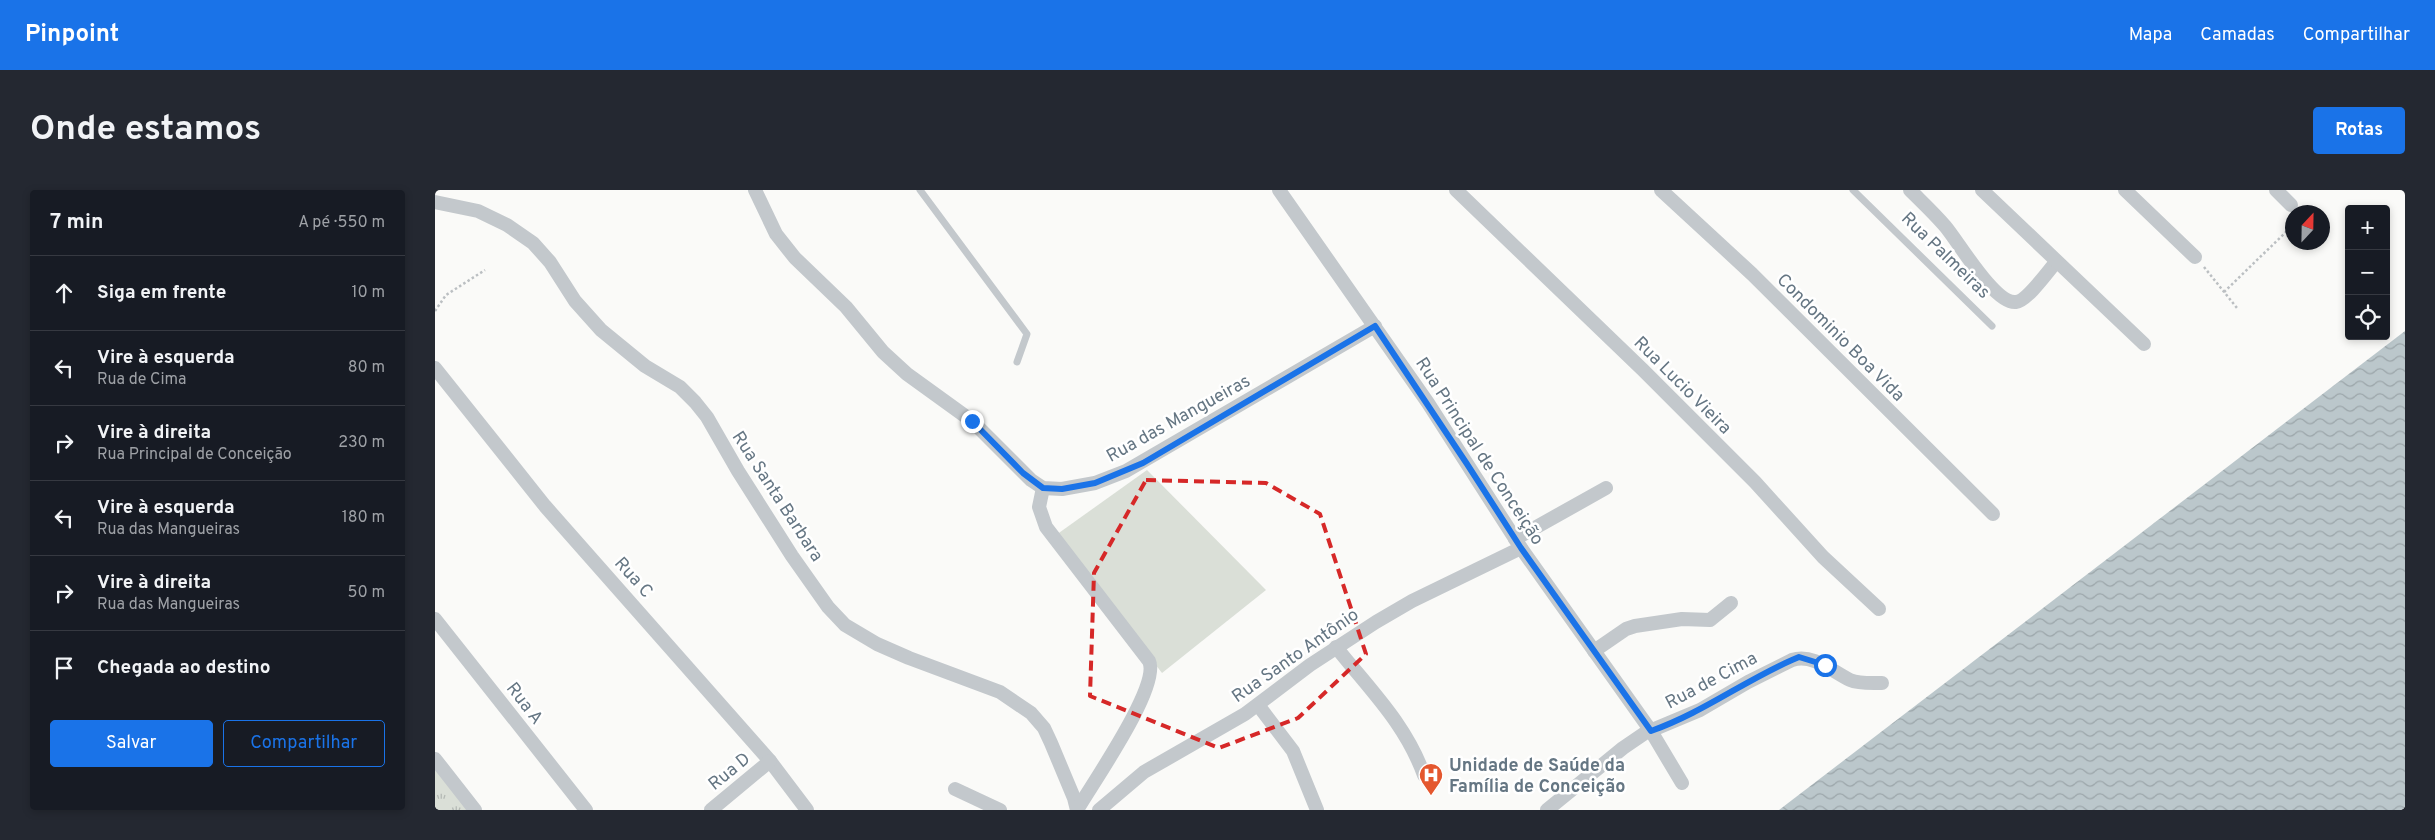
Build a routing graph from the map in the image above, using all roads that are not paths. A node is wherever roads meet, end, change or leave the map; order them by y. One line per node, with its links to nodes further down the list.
1 (755, 190): 20 (street)
2 (920, 190): 18 (lane)
3 (1279, 190): 15 (street, Rua Principal de Conceição)
4 (1456, 190): 25 (street, Rua Lucio Vieira)
5 (1661, 190): 22 (street, Condominio Boa Vida)
6 (1853, 190): 16 (lane, Rua Palmeiras)
7 (1910, 190): 14 (street, Rua Palmeiras)
8 (1982, 190): 14 (street)
9 (2125, 190): 13 (street)
10 (2276, 190): 12 (street)
11 (435, 202): 43 (street, Rua Santa Barbara)
12 (2291, 205)
13 (2195, 256)
14 (2057, 262): 17 (street)
15 (1375, 326): 20 (street, Rua das Mangueiras); 23 (street, Rua Principal de Conceição)
16 (1992, 326)
17 (2144, 344)
18 (1017, 362)
19 (435, 368): 33 (street, Rua C)
20 (1043, 488): 43 (street)
21 (1606, 488): 23 (street, Rua Santo Antônio)
22 (1993, 514)
23 (1518, 544): 27 (street, Rua Santo Antônio); 28 (street, Rua Principal de Conceição)
24 (1731, 603): 28 (street)
25 (1879, 609)
26 (435, 620): 39 (street, Rua A)
27 (1336, 647): 30 (street, Rua Santo Antônio); 34 (street)
28 (1594, 651): 31 (street, Rua Principal de Conceição)
29 (1882, 683): 31 (street, Rua de Cima)
30 (1258, 705): 37 (street, Rua Santo Antônio); 44 (street)
31 (1651, 731): 35 (street, Rua Principal de Conceição); 45 (street, Rua de Cima)
32 (435, 759): 38 (street)
33 (770, 761): 40 (street, Rua D); 41 (street, Rua C)
34 (1424, 775)
35 (1682, 783)
36 (955, 789): 42 (street)
37 (1100, 809)
38 (475, 810)
39 (586, 810)
40 (711, 810)
41 (807, 810)
42 (1000, 810)
43 (1077, 810)
44 (1317, 810)
45 (1547, 810)

